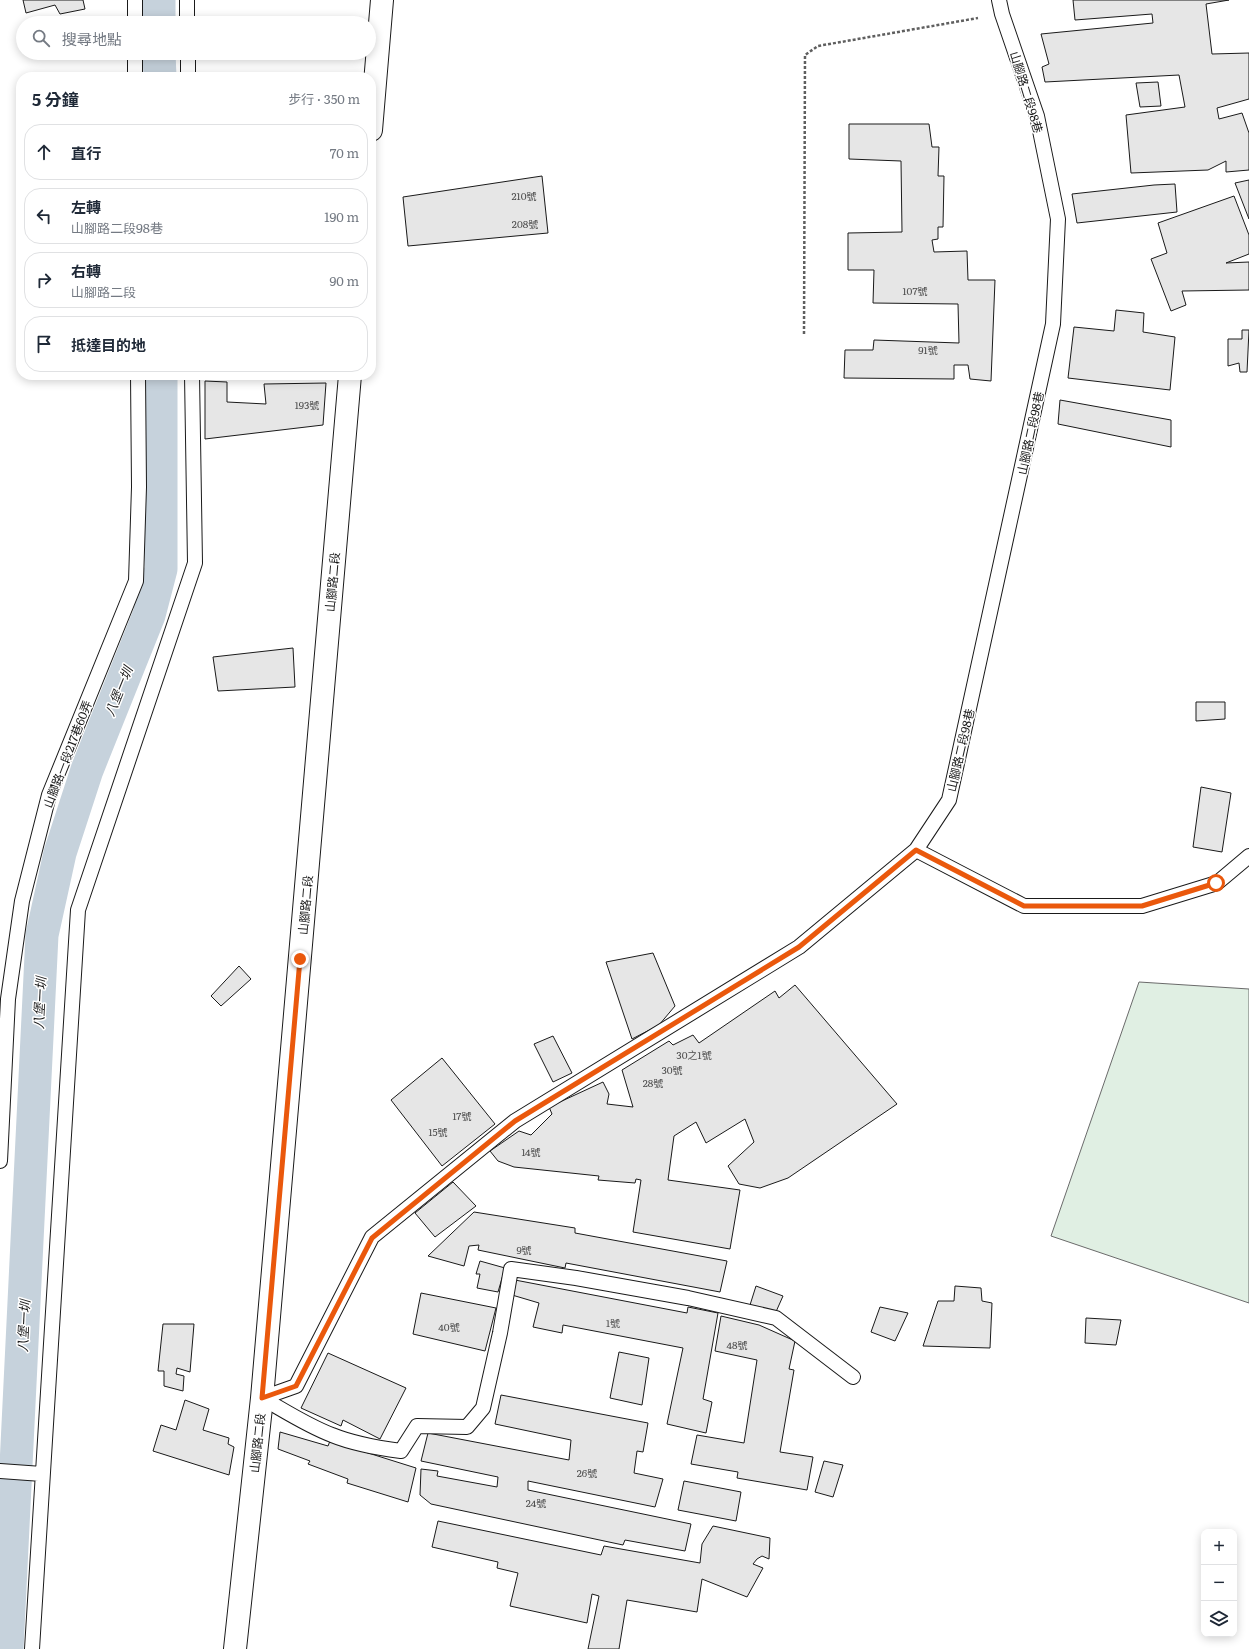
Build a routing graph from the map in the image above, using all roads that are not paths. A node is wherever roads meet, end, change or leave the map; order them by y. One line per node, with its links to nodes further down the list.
1 (135, 0): 5 (lane)
2 (187, 0): 6 (lane)
3 (382, 0): 11 (main road)
4 (999, 0): 15 (lane, 山腳路二段98巷)
5 (135, 16)
6 (187, 16)
7 (135, 60): 9 (lane)
8 (188, 60): 10 (lane)
9 (135, 72)
10 (188, 72)
11 (376, 72)
12 (138, 380): 17 (lane, 山腳路一段217巷60弄)
13 (192, 380): 21 (lane)
14 (350, 380): 19 (main road, 山腳路二段)
15 (916, 850): 16 (lane); 19 (lane, 山腳路二段98巷)
16 (1249, 856)
17 (0, 1161)
18 (853, 1377): 19 (lane)
19 (262, 1398): 23 (main road, 山腳路二段)
20 (0, 1471): 21 (lane)
21 (42, 1474): 22 (lane)
22 (32, 1649)
23 (235, 1649)

